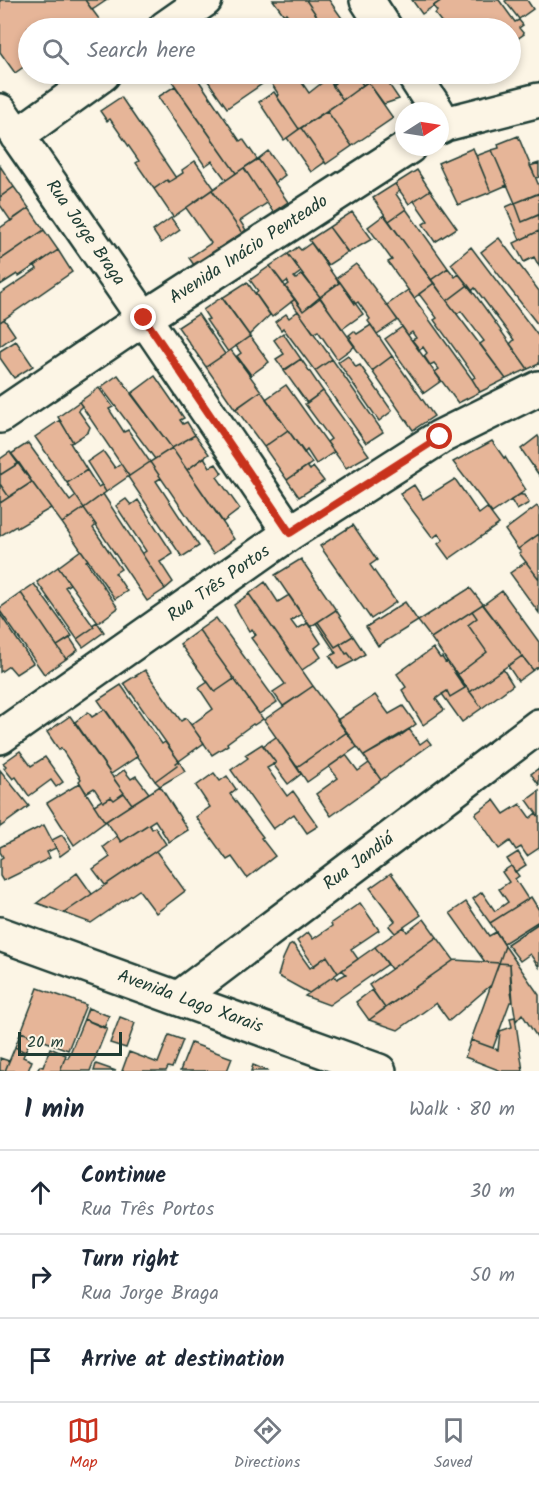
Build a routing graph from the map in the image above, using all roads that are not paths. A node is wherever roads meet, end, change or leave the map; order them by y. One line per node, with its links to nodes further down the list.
1 (205, 0): 3 (street)
2 (367, 0): 4 (street)
3 (179, 18)
4 (379, 18)
5 (84, 84): 10 (street)
6 (419, 84): 8 (street)
7 (539, 100): 9 (street)
8 (429, 102)
9 (449, 118)
10 (9, 123): 12 (street, Rua Jorge Braga)
11 (395, 156): 12 (street, Avenida Inácio Penteado)
12 (144, 318): 14 (street, Avenida Inácio Penteado); 15 (street, Rua Jorge Braga)
13 (539, 388): 15 (street, Rua Três Portos)
14 (0, 416)
15 (290, 533): 17 (street, Rua Três Portos)
16 (539, 726): 19 (street, Rua Jandiá)
17 (3, 730)
18 (0, 934): 19 (street, Avenida Lago Xarais)
19 (179, 998): 20 (street, Avenida Lago Xarais)
20 (379, 1071)

